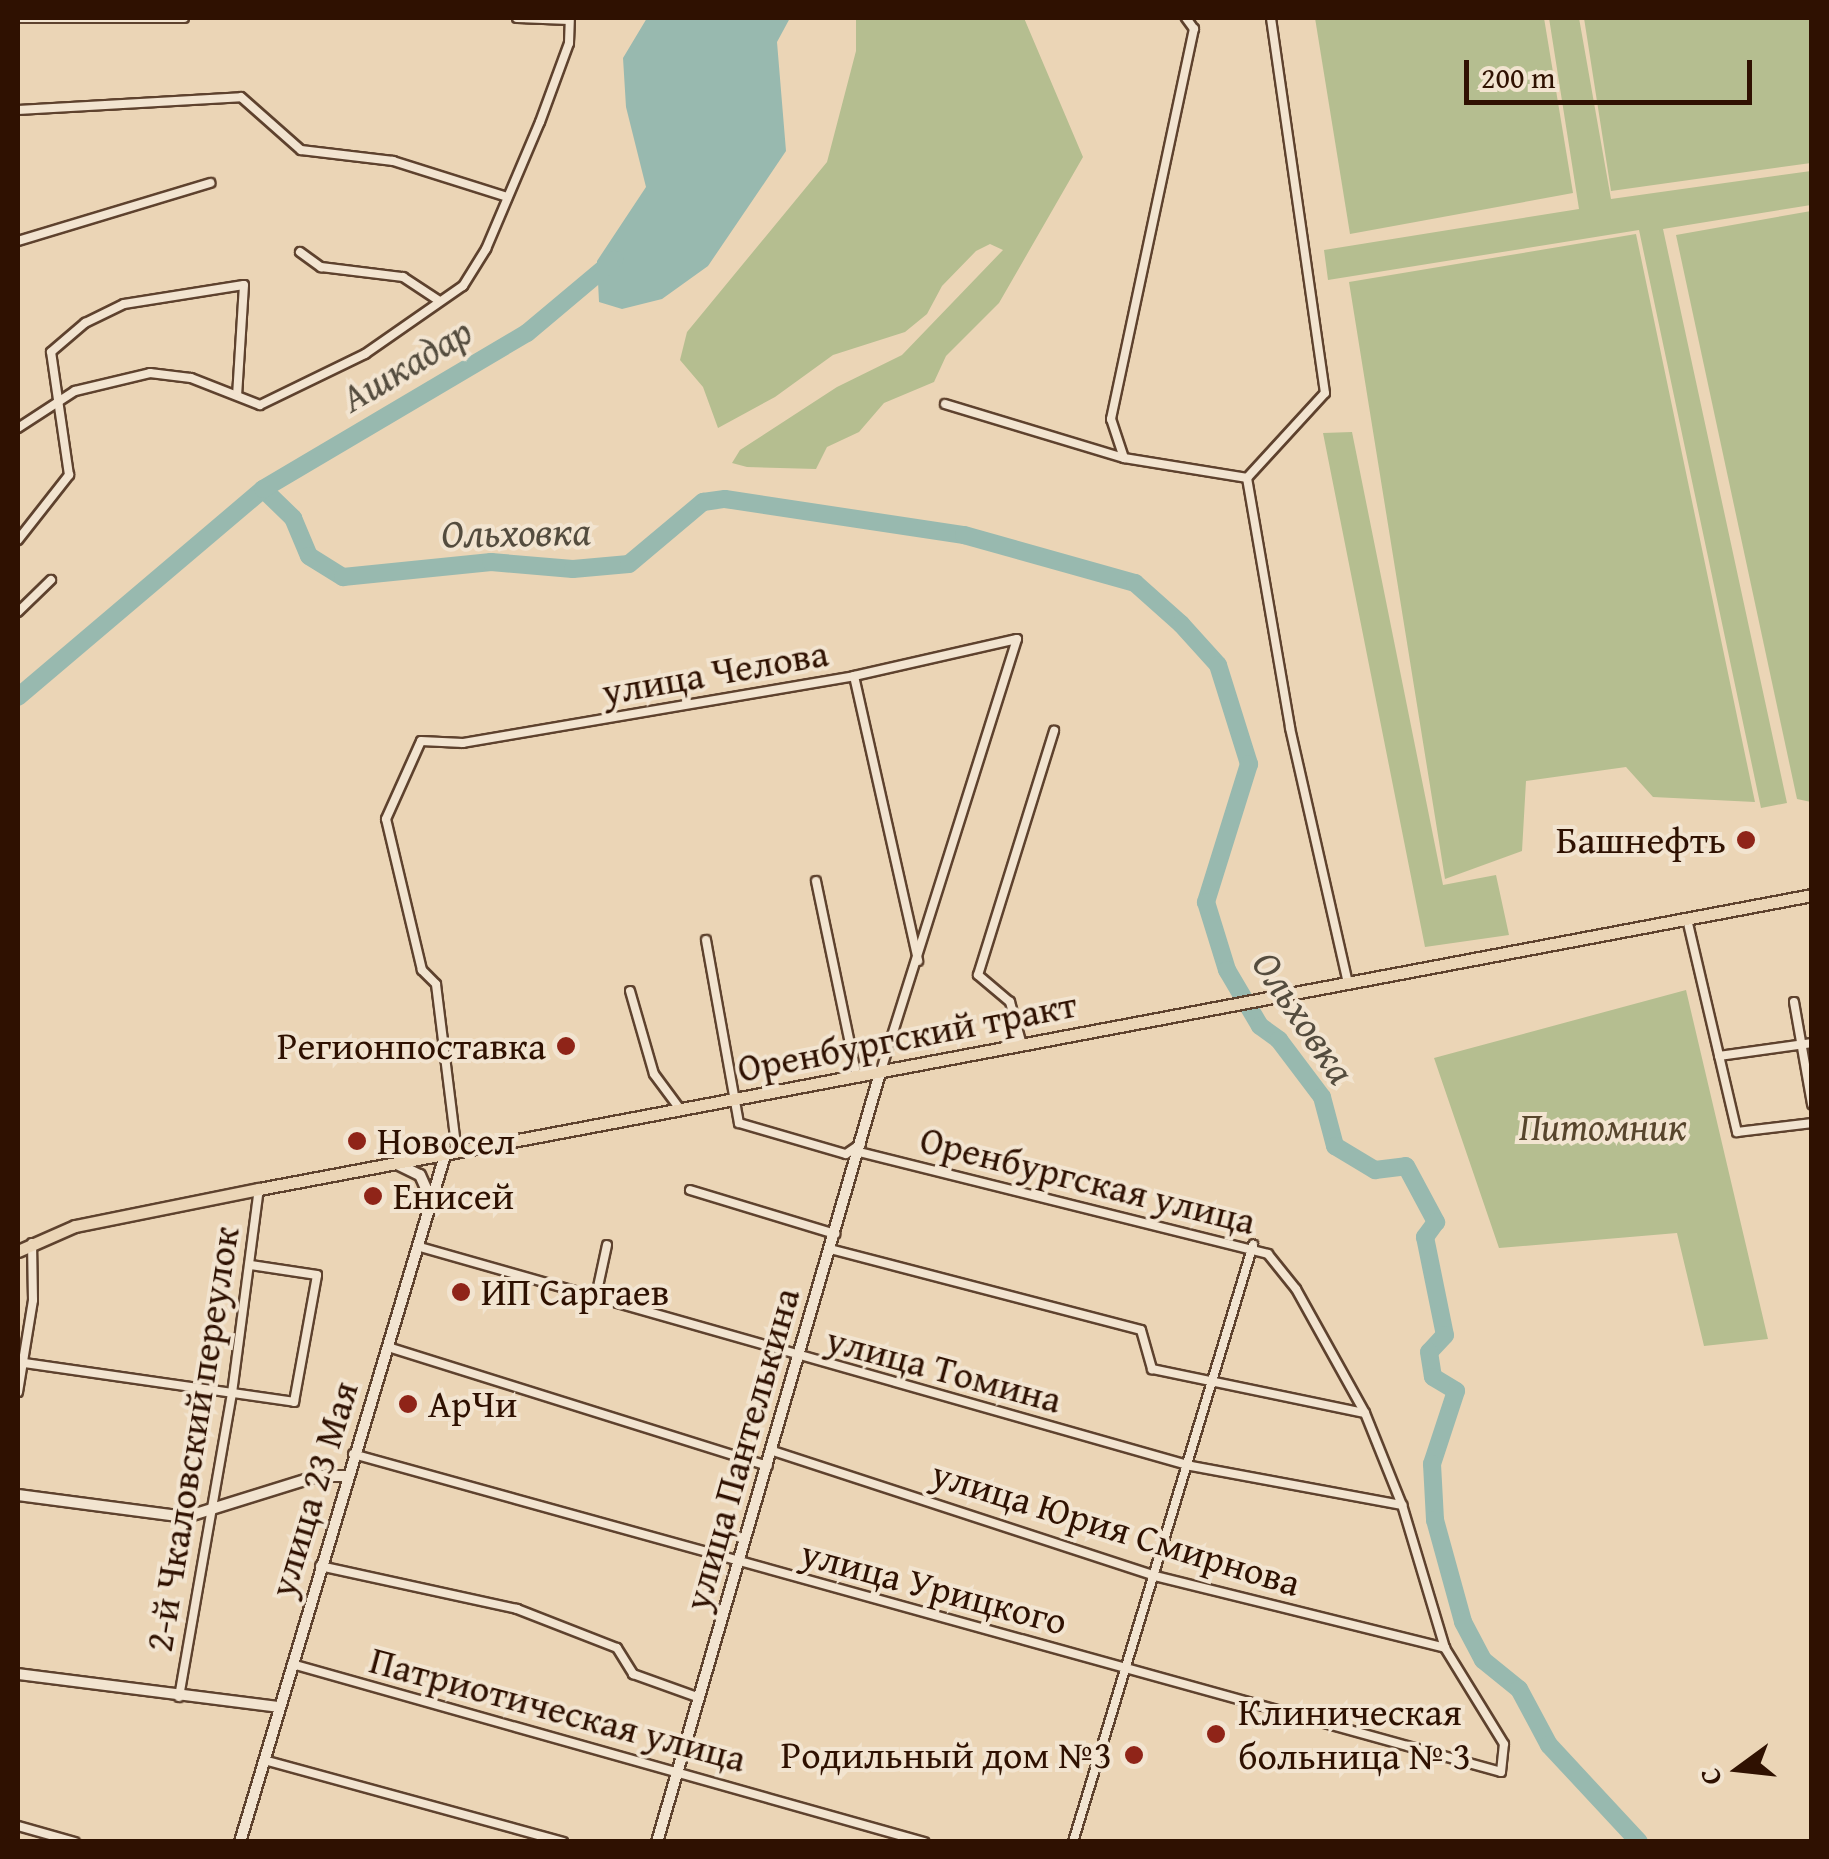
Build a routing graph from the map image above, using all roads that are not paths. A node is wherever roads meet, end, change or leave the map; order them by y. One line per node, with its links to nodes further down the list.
1 (18, 18): 2 (street)
2 (184, 18)
3 (517, 18): 6 (street)
4 (1186, 18): 17 (street)
5 (1272, 18): 18 (street)
6 (569, 19): 9 (street)
7 (18, 110): 9 (street)
8 (210, 183): 10 (street)
9 (507, 196): 12 (street)
10 (18, 241)
11 (300, 252): 12 (street)
12 (438, 300): 13 (street)
13 (238, 395): 15 (street); 15 (street)
14 (945, 404): 17 (street)
15 (58, 408): 16 (street); 19 (street)
16 (18, 428)
17 (1124, 458): 18 (street)
18 (1247, 478): 29 (street)
19 (18, 540)
20 (51, 580): 21 (street)
21 (18, 612)
22 (854, 676): 28 (street); 28 (street, улица Челова); 42 (street, улица Челова)
23 (1054, 732): 33 (street)
24 (816, 881): 36 (street)
25 (1812, 896): 26 (main road, Оренбургский тракт)
26 (1687, 919): 29 (main road, Оренбургский тракт); 34 (street)
27 (706, 940): 37 (street)
28 (919, 965): 35 (street)
29 (1348, 983): 33 (main road, Оренбургский тракт)
30 (630, 991): 39 (street)
31 (1794, 1002): 32 (street)
32 (1807, 1044): 34 (street); 38 (street)
33 (1022, 1045): 35 (main road, Оренбургский тракт)
34 (1719, 1056): 40 (street)
35 (880, 1073): 36 (main road, Оренбургский тракт); 41 (main road, улица Пантелькина)
36 (857, 1078): 37 (main road, Оренбургский тракт)
37 (737, 1099): 39 (main road, Оренбургский тракт); 41 (street, Оренбургская улица)
38 (1812, 1104)
39 (680, 1109): 42 (main road, Оренбургский тракт)
40 (1812, 1123)
41 (860, 1148): 47 (main road, улица Пантелькина); 51 (street, Оренбургская улица)
42 (451, 1154): 43 (main road, Оренбургский тракт); 46 (main road, улица 23 Мая)
43 (396, 1164): 44 (main road, Оренбургский тракт); 46 (main road)
44 (259, 1189): 48 (main road, Оренбургский тракт); 54 (street, 2-й Чкаловский переулок)
45 (690, 1190): 47 (street)
46 (432, 1202): 50 (main road, улица 23 Мая)
47 (834, 1234): 52 (main road, улица Пантелькина)
48 (32, 1242): 53 (main road, Оренбургский тракт); 58 (street)
49 (607, 1245): 55 (street)
50 (420, 1246): 55 (street, улица Томина); 56 (main road, улица 23 Мая)
51 (1254, 1246): 59 (street); 62 (street, Оренбургская улица)
52 (830, 1249): 57 (main road, улица Пантелькина); 59 (street)
53 (18, 1251)
54 (251, 1265): 61 (street, 2-й Чкаловский переулок); 61 (street)
55 (596, 1296): 57 (street, улица Томина)
56 (388, 1348): 64 (main road, улица 23 Мая); 65 (street)
57 (800, 1358): 63 (main road, улица Пантелькина); 66 (street, улица Томина)
58 (20, 1362): 60 (street); 61 (street)
59 (1213, 1386): 62 (street); 66 (street)
60 (18, 1392)
61 (232, 1392): 70 (street, 2-й Чкаловский переулок)
62 (1364, 1413): 69 (street, Оренбургская улица)
63 (774, 1451): 65 (main road, улица Пантелькина); 73 (street, улица Юрия Смирнова)
64 (354, 1454): 67 (main road, улица 23 Мая); 71 (street, улица Урицкого)
65 (768, 1466): 71 (main road, улица Пантелькина)
66 (1191, 1466): 69 (street, улица Томина); 73 (street)
67 (347, 1476): 70 (main road); 72 (main road, улица 23 Мая)
68 (18, 1495): 70 (main road)
69 (1402, 1505): 74 (street, Оренбургская улица)
70 (209, 1514): 78 (street, 2-й Чкаловский переулок)
71 (740, 1563): 76 (street, улица Урицкого); 79 (main road, улица Пантелькина)
72 (320, 1566): 75 (main road, улица 23 Мая); 79 (street)
73 (1155, 1576): 74 (street, улица Юрия Смирнова); 76 (street)
74 (1445, 1648): 83 (street, Оренбургская улица)
75 (292, 1664): 80 (main road, улица 23 Мая); 82 (street, Патриотическая улица)
76 (1124, 1667): 83 (street, улица Урицкого); 90 (street)
77 (18, 1674): 78 (main road)
78 (179, 1698): 80 (main road)
79 (700, 1698): 82 (main road, улица Пантелькина)
80 (279, 1707): 81 (main road, улица 23 Мая)
81 (264, 1760): 87 (main road, улица 23 Мая); 88 (street)
82 (678, 1770): 85 (main road, улица Пантелькина); 89 (street, Патриотическая улица)
83 (1501, 1772)
84 (18, 1826): 86 (street)
85 (658, 1841)
86 (75, 1842)
87 (240, 1842)
88 (563, 1842)
89 (924, 1842)
90 (1073, 1842)

